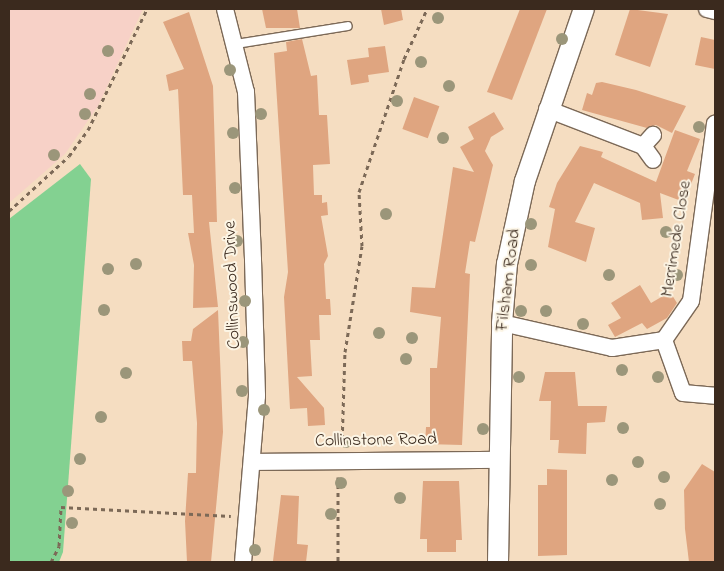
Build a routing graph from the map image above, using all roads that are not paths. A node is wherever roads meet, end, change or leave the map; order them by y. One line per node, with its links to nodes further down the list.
1 (226, 9): 6 (street, Collinswood Drive)
2 (584, 9): 7 (street, Filsham Road)
3 (707, 9): 4 (street)
4 (715, 11)
5 (348, 26): 6 (lane)
6 (236, 44): 14 (street, Collinswood Drive)
7 (547, 109): 9 (street); 10 (street, Filsham Road)
8 (715, 124): 11 (street, Merrimede Close)
9 (653, 160)
10 (502, 323): 11 (street); 13 (street, Filsham Road)
11 (664, 340): 12 (street)
12 (715, 396)
13 (499, 460): 14 (street, Collinstone Road); 16 (street, Filsham Road)
14 (254, 462): 15 (street, Collinswood Drive)
15 (243, 562)
16 (498, 562)

